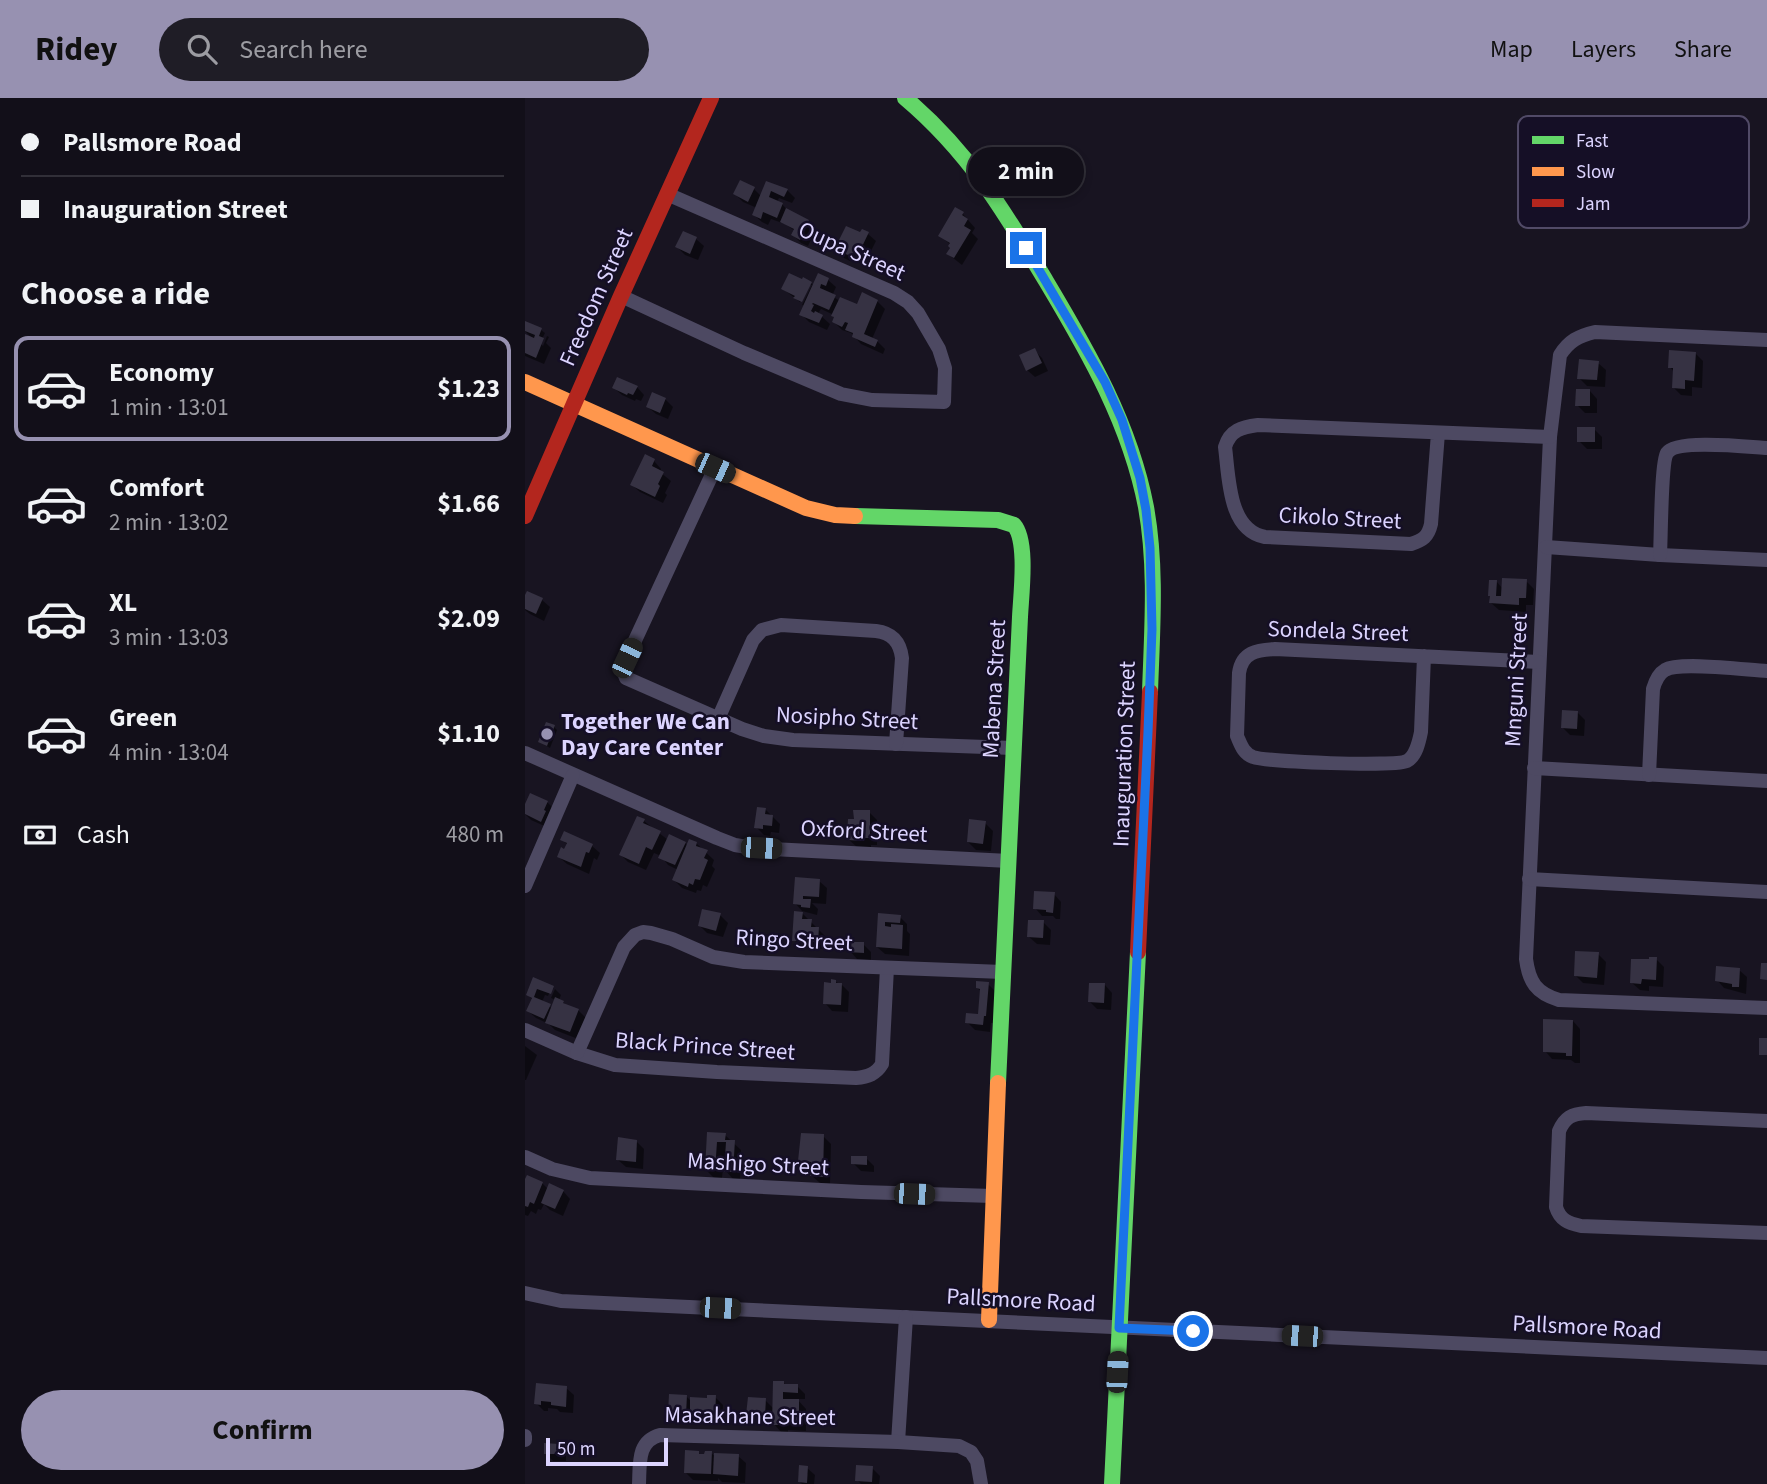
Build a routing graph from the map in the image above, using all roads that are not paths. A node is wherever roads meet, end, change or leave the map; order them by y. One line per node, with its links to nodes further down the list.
1 (711, 98): 3 (street, Freedom Street)
2 (905, 98): 43 (street, Inauguration Street)
3 (667, 194): 4 (street, Freedom Street); 4 (street, Oupa Street)
4 (621, 296): 7 (street, Freedom Street)
5 (1767, 341): 9 (street, Mnguni Street)
6 (525, 382): 7 (street, Mabena Street)
7 (575, 404): 11 (street, Mabena Street); 12 (street, Freedom Street)
8 (1438, 433): 8 (street, Cikolo Street); 9 (street, Cikolo Street)
9 (1550, 437): 13 (street, Mnguni Street)
10 (1767, 448): 14 (street)
11 (715, 468): 19 (street, Nosipho Street); 21 (street, Mabena Street)
12 (525, 516)
13 (1546, 547): 14 (street); 17 (street, Mnguni Street)
14 (1660, 555): 15 (street)
15 (1767, 559)
16 (1424, 656): 16 (street, Sondela Street); 17 (street, Sondela Street)
17 (1539, 662): 23 (street, Mnguni Street)
18 (1767, 671): 25 (street)
19 (718, 719): 20 (street, Nosipho Street); 20 (street)
20 (896, 744): 21 (street, Nosipho Street)
21 (1013, 748): 27 (street, Mabena Street)
22 (525, 753): 24 (street, Oxford Street)
23 (1534, 768): 25 (street); 28 (street, Mnguni Street)
24 (573, 775): 27 (street, Oxford Street); 29 (street)
25 (1649, 775): 26 (street)
26 (1767, 781)
27 (1009, 861): 32 (street, Mabena Street)
28 (1529, 879): 30 (street); 33 (street, Mnguni Street)
29 (525, 886)
30 (1767, 892)
31 (887, 968): 32 (street, Ringo Street); 35 (street, Ringo Street); 35 (street, Black Prince Street)
32 (1003, 972): 38 (street, Mabena Street)
33 (1767, 1008)
34 (525, 1030): 35 (street, Black Prince Street)
35 (577, 1053)
36 (1767, 1121): 39 (street)
37 (525, 1157): 38 (street, Mashigo Street)
38 (993, 1196): 42 (street, Mabena Street)
39 (1767, 1233)
40 (525, 1293): 41 (street, Pallsmore Road)
41 (906, 1317): 42 (street, Pallsmore Road); 45 (street)
42 (989, 1320): 43 (street, Pallsmore Road)
43 (1119, 1328): 44 (street, Pallsmore Road); 48 (street, Inauguration Street)
44 (1767, 1358)
45 (898, 1442): 46 (street, Masakhane Street); 47 (street, Masakhane Street)
46 (639, 1484)
47 (981, 1484)
48 (1112, 1484)

